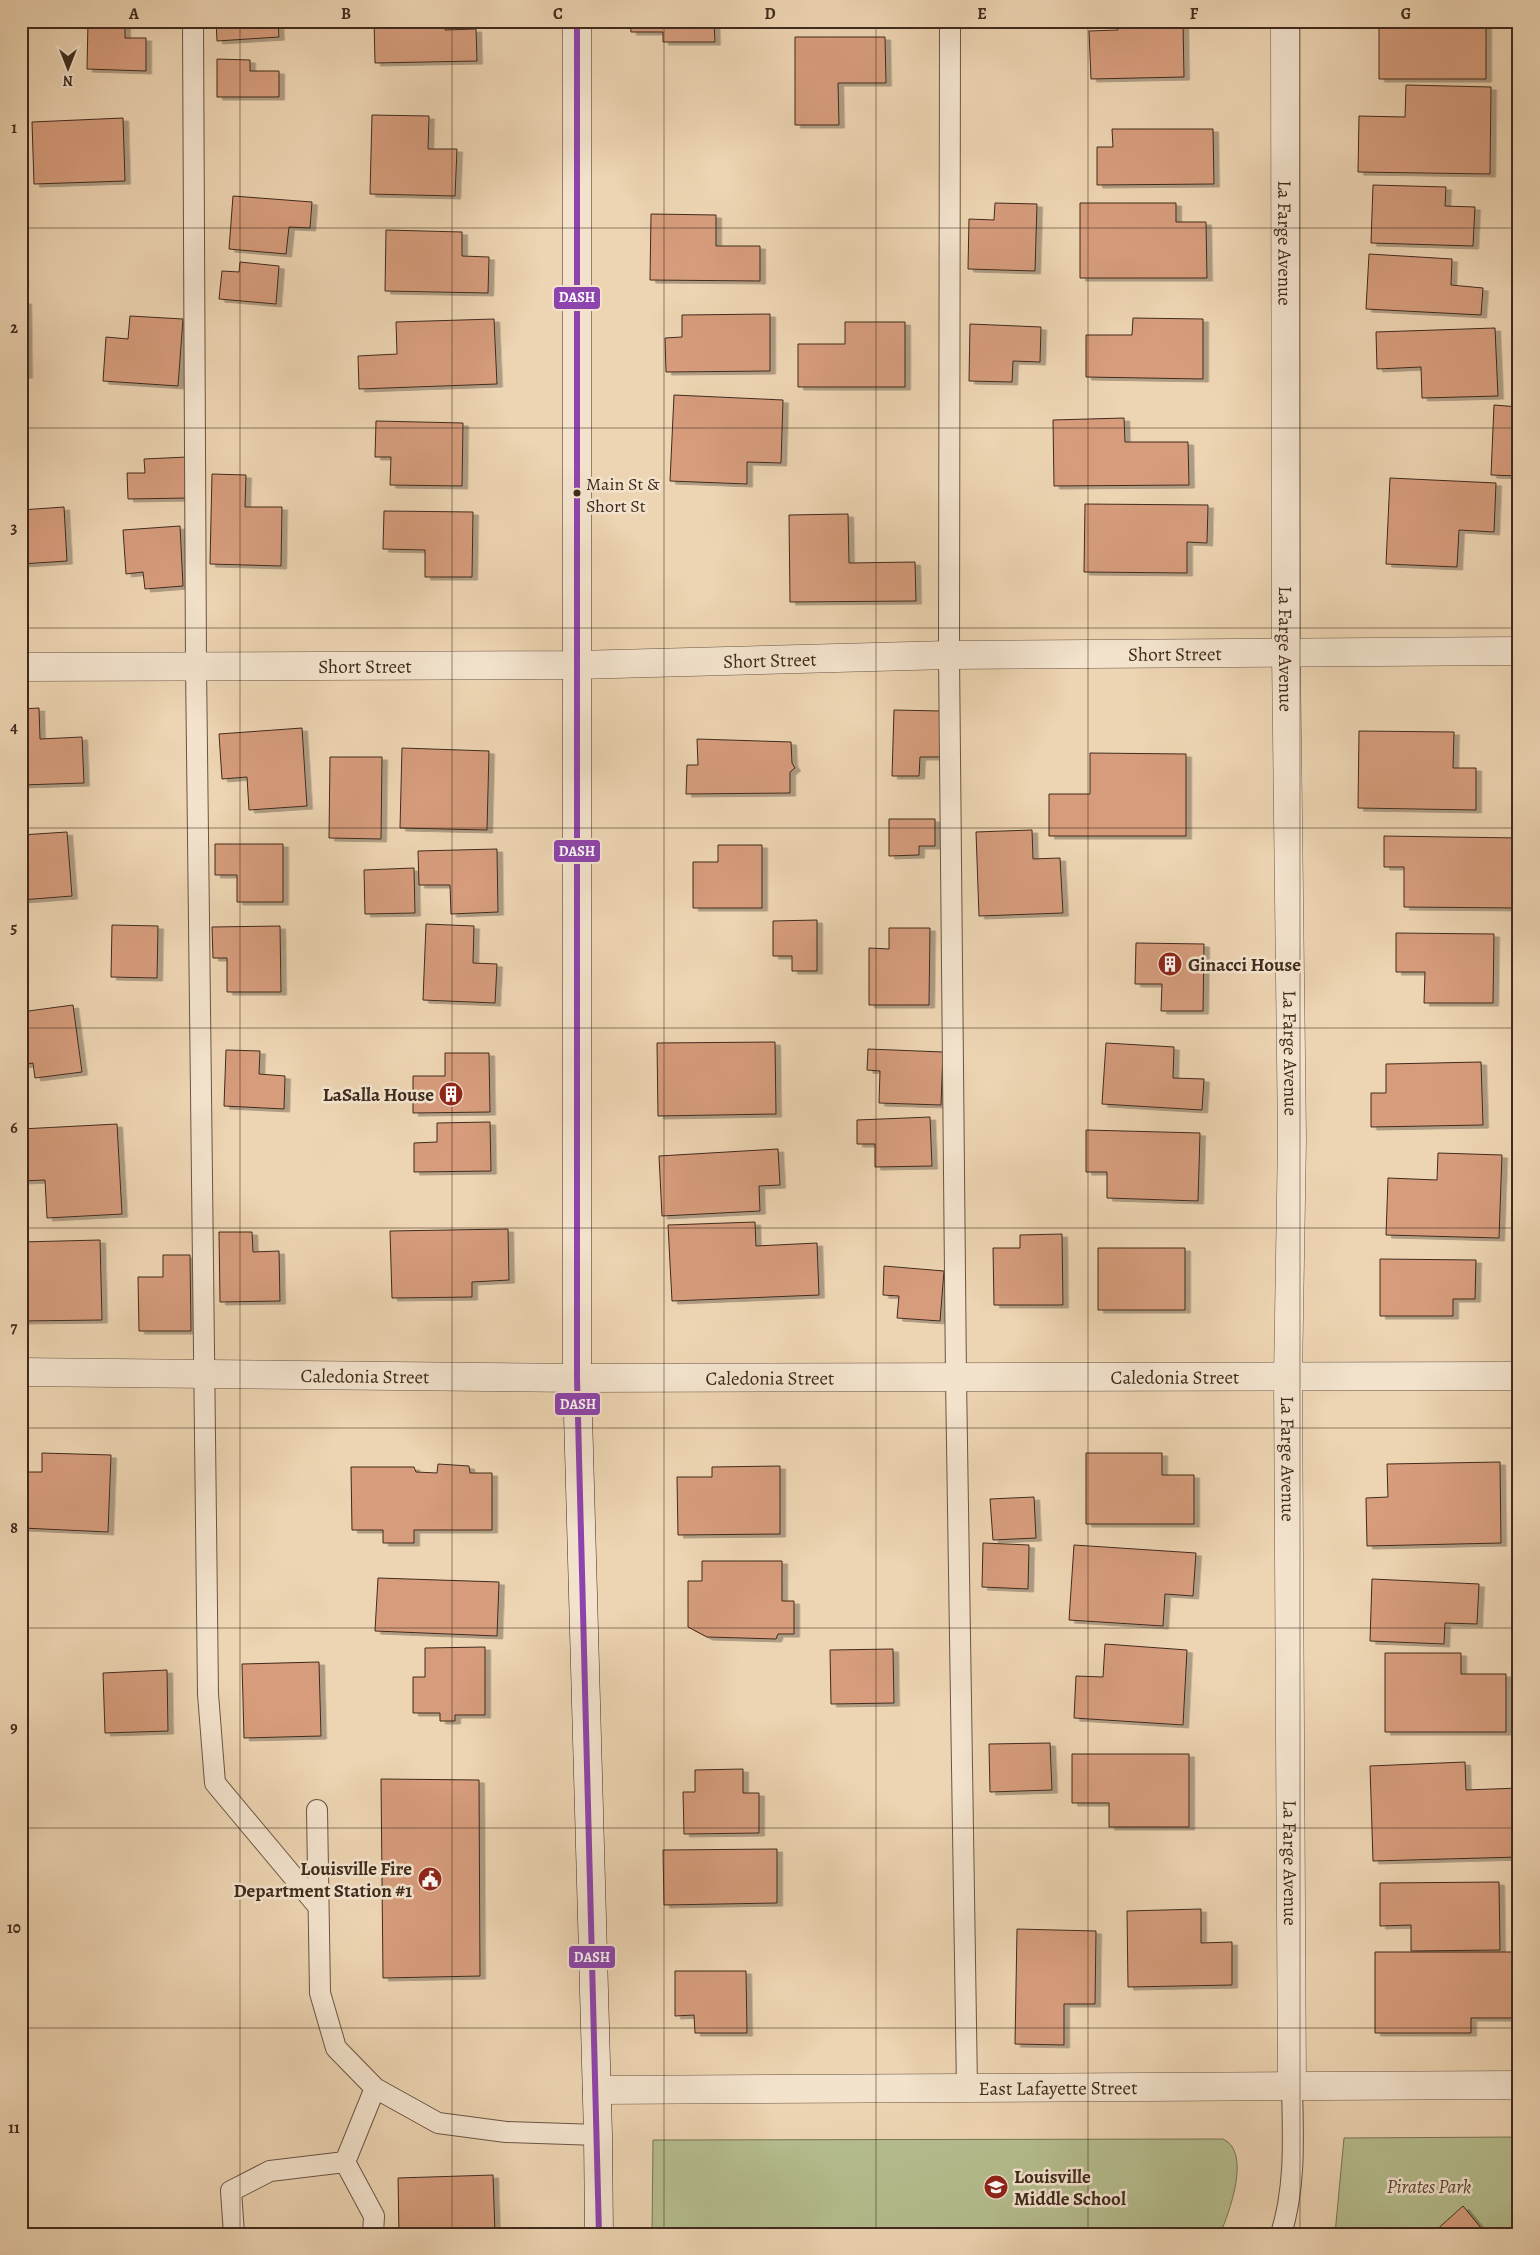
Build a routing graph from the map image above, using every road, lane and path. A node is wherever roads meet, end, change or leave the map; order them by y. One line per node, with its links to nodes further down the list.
1 (193, 21): 8 (lane)
2 (577, 21): 9 (street)
3 (950, 21): 7 (lane)
4 (1285, 21): 6 (street, La Farge Avenue)
5 (1519, 651): 6 (street, Short Street)
6 (1286, 653): 7 (street, Short Street); 14 (street, La Farge Avenue)
7 (949, 655): 9 (street, Short Street); 16 (lane)
8 (196, 665): 9 (street, Short Street); 10 (street, Short Street); 12 (lane)
9 (577, 665): 15 (street)
10 (21, 666)
11 (21, 1372): 12 (street, Caledonia Street)
12 (204, 1373): 15 (street, Caledonia Street); 18 (lane)
13 (1519, 1376): 14 (street, Caledonia Street)
14 (1288, 1377): 16 (street, Caledonia Street); 20 (street, La Farge Avenue)
15 (577, 1378): 16 (street, Caledonia Street); 23 (street)
16 (956, 1378): 22 (lane)
17 (317, 1810): 18 (lane)
18 (317, 1905): 21 (lane)
19 (1519, 2085): 20 (street, East Lafayette Street)
20 (1292, 2087): 22 (street, East Lafayette Street); 29 (lane)
21 (375, 2088): 24 (lane); 25 (lane)
22 (967, 2089): 23 (street, East Lafayette Street)
23 (597, 2090): 24 (street)
24 (598, 2135): 28 (street)
25 (345, 2162): 26 (lane); 27 (lane)
26 (234, 2234)
27 (373, 2234)
28 (599, 2234)
29 (1281, 2234)

